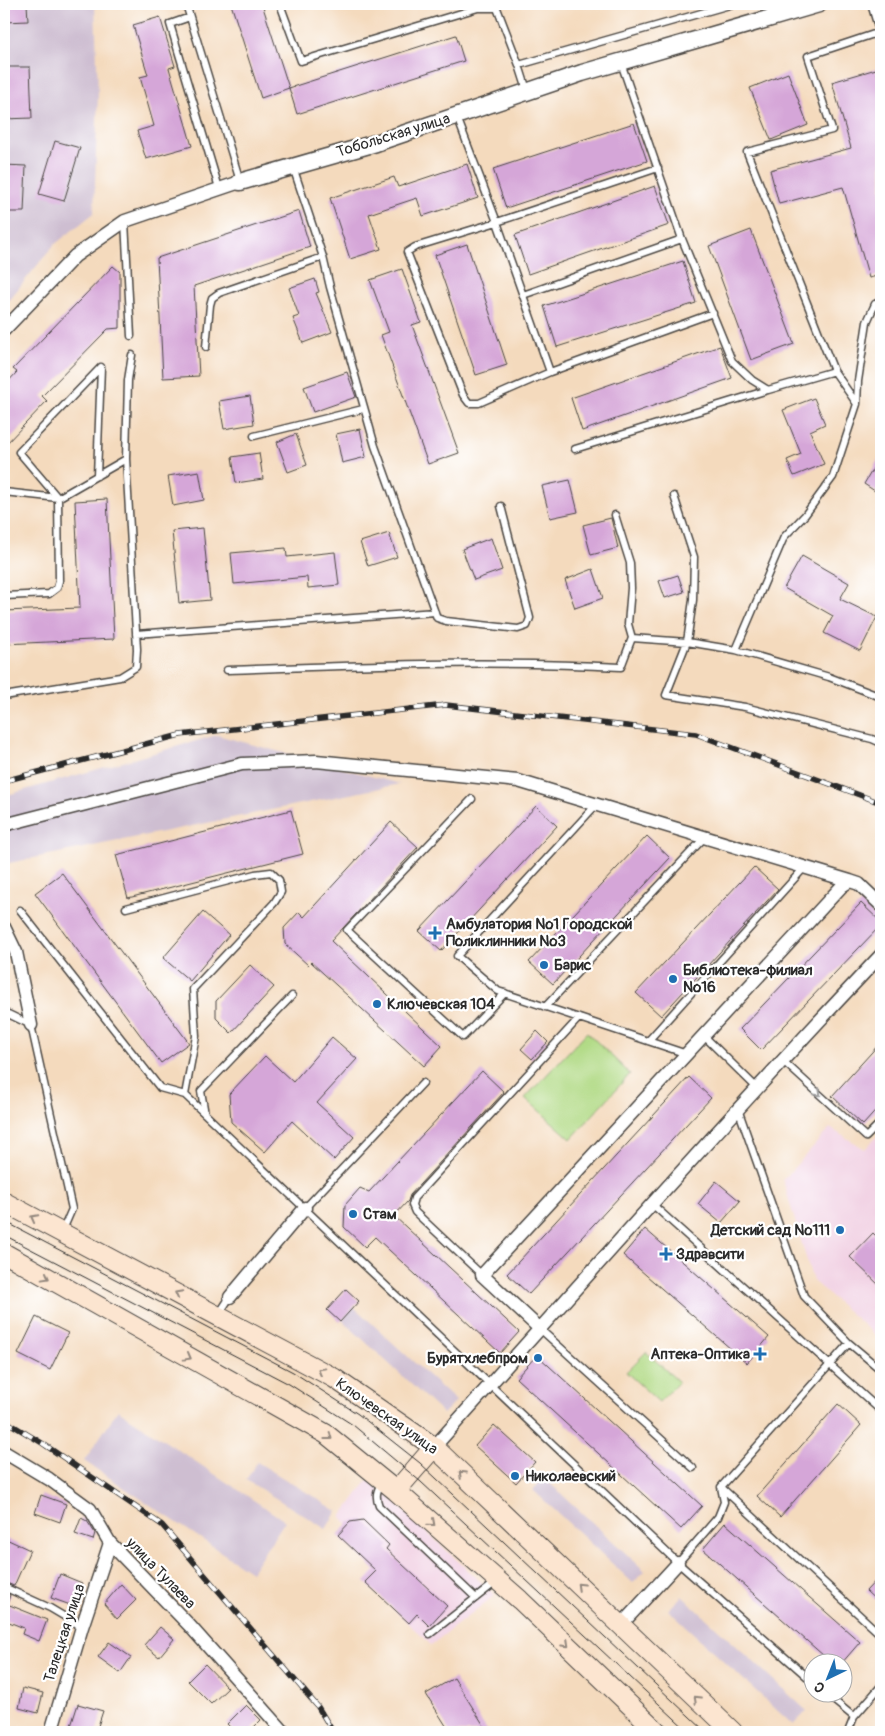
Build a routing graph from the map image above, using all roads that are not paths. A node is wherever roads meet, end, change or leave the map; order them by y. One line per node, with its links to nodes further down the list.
1 (186, 4): 7 (lane)
2 (280, 4): 6 (lane)
3 (733, 4): 10 (lane)
4 (819, 4): 9 (street, Тобольская улица)
5 (871, 4): 8 (lane)
6 (498, 6): 10 (lane)
7 (190, 17): 15 (lane); 16 (lane)
8 (880, 34): 28 (lane)
9 (621, 62): 11 (street, Тобольская улица); 14 (lane)
10 (519, 65): 11 (lane)
11 (528, 92): 12 (street, Тобольская улица)
12 (456, 116): 13 (street, Тобольская улица); 18 (lane)
13 (292, 166): 15 (street, Тобольская улица); 20 (lane)
14 (658, 168): 18 (lane); 19 (lane)
15 (240, 182): 16 (street, Тобольская улица)
16 (219, 188): 17 (street, Тобольская улица)
17 (126, 221): 24 (street, Тобольская улица); 25 (lane)
18 (497, 222): 21 (lane); 29 (lane)
19 (682, 239): 21 (lane); 23 (lane)
20 (324, 257): 26 (lane); 32 (lane)
21 (522, 296): 29 (lane)
22 (881, 300): 31 (lane)
23 (713, 313): 29 (lane); 30 (lane)
24 (4, 330)
25 (131, 336)
26 (206, 347)
27 (132, 355): 35 (lane)
28 (834, 371): 30 (lane); 31 (lane)
29 (550, 372)
30 (768, 390): 34 (lane)
31 (857, 404): 47 (lane)
32 (363, 409): 33 (lane); 43 (lane)
33 (254, 436)
34 (575, 449)
35 (126, 459): 36 (lane); 44 (lane)
36 (97, 476): 39 (lane); 39 (lane)
37 (4, 492): 39 (lane)
38 (674, 496): 46 (lane)
39 (58, 498): 42 (lane)
40 (500, 506): 43 (lane)
41 (615, 515): 45 (lane)
42 (4, 596)
43 (435, 612): 44 (lane)
44 (136, 634): 49 (lane)
45 (632, 638): 46 (lane); 48 (lane)
46 (687, 642): 47 (lane); 51 (lane)
47 (736, 650): 50 (lane)
48 (227, 670)
49 (4, 696)
50 (881, 697)
51 (881, 743)
52 (472, 799): 63 (lane)
53 (596, 805): 54 (street); 55 (street); 63 (lane)
54 (4, 825)
55 (704, 838): 56 (street); 65 (lane)
56 (804, 868): 57 (street); 70 (lane)
57 (850, 882): 58 (street); 69 (street)
58 (881, 905)
59 (126, 908): 75 (lane)
60 (20, 910): 75 (lane)
61 (4, 927): 68 (street)
62 (881, 955): 72 (street)
63 (505, 993): 65 (lane)
64 (292, 996): 77 (lane)
65 (545, 1007): 67 (lane)
66 (4, 1011): 68 (lane)
67 (579, 1018): 70 (lane); 84 (lane)
68 (32, 1025): 82 (lane)
69 (704, 1036): 71 (street); 74 (lane)
70 (648, 1041): 71 (lane)
71 (687, 1054): 84 (street)
72 (782, 1060): 74 (street); 78 (lane, one-way to 78)
73 (423, 1083): 81 (lane)
74 (757, 1088): 76 (street)
75 (185, 1095): 77 (lane)
76 (738, 1109): 80 (street); 88 (lane)
77 (205, 1114): 81 (lane)
78 (881, 1122)
79 (4, 1202): 82 (main road, Ключевская улица, one-way to 79)
80 (652, 1204): 87 (street); 89 (lane)
81 (305, 1208): 85 (street); 91 (lane)
82 (62, 1232): 86 (main road, Ключевская улица, one-way to 82)
83 (4, 1253): 96 (main road, one-way to 96)
84 (482, 1275): 87 (street)
85 (230, 1297): 86 (lane)
86 (218, 1315): 93 (main road, Ключевская улица, one-way to 86)
87 (539, 1328): 91 (street); 95 (lane)
88 (849, 1343): 89 (lane); 90 (lane)
89 (829, 1365): 92 (lane); 97 (lane)
90 (881, 1370)
91 (489, 1385): 93 (street); 99 (lane)
92 (881, 1411)
93 (434, 1447): 96 (main road); 103 (main road, Ключевская улица, one-way to 93)
94 (4, 1452): 98 (street, улица Тулаева)
95 (693, 1468)
96 (389, 1486): 100 (main road, one-way to 100); 102 (lane)
97 (721, 1486): 99 (lane); 106 (lane)
98 (110, 1543): 104 (street, Талецкая улица); 113 (street, улица Тулаева)
99 (678, 1563): 103 (street); 107 (lane)
100 (498, 1581): 102 (lane); 111 (main road, one-way to 111)
101 (4, 1587): 104 (lane)
102 (476, 1598): 105 (lane)
103 (621, 1625): 114 (main road, Ключевская улица, one-way to 103)
104 (82, 1627): 112 (street, Талецкая улица)
105 (430, 1634)
106 (881, 1635)
107 (802, 1672)
108 (881, 1686): 110 (lane)
109 (838, 1704): 110 (lane)
110 (854, 1717): 115 (lane)
111 (651, 1728)
112 (50, 1732)
113 (284, 1732)
114 (733, 1732)
115 (848, 1732)

